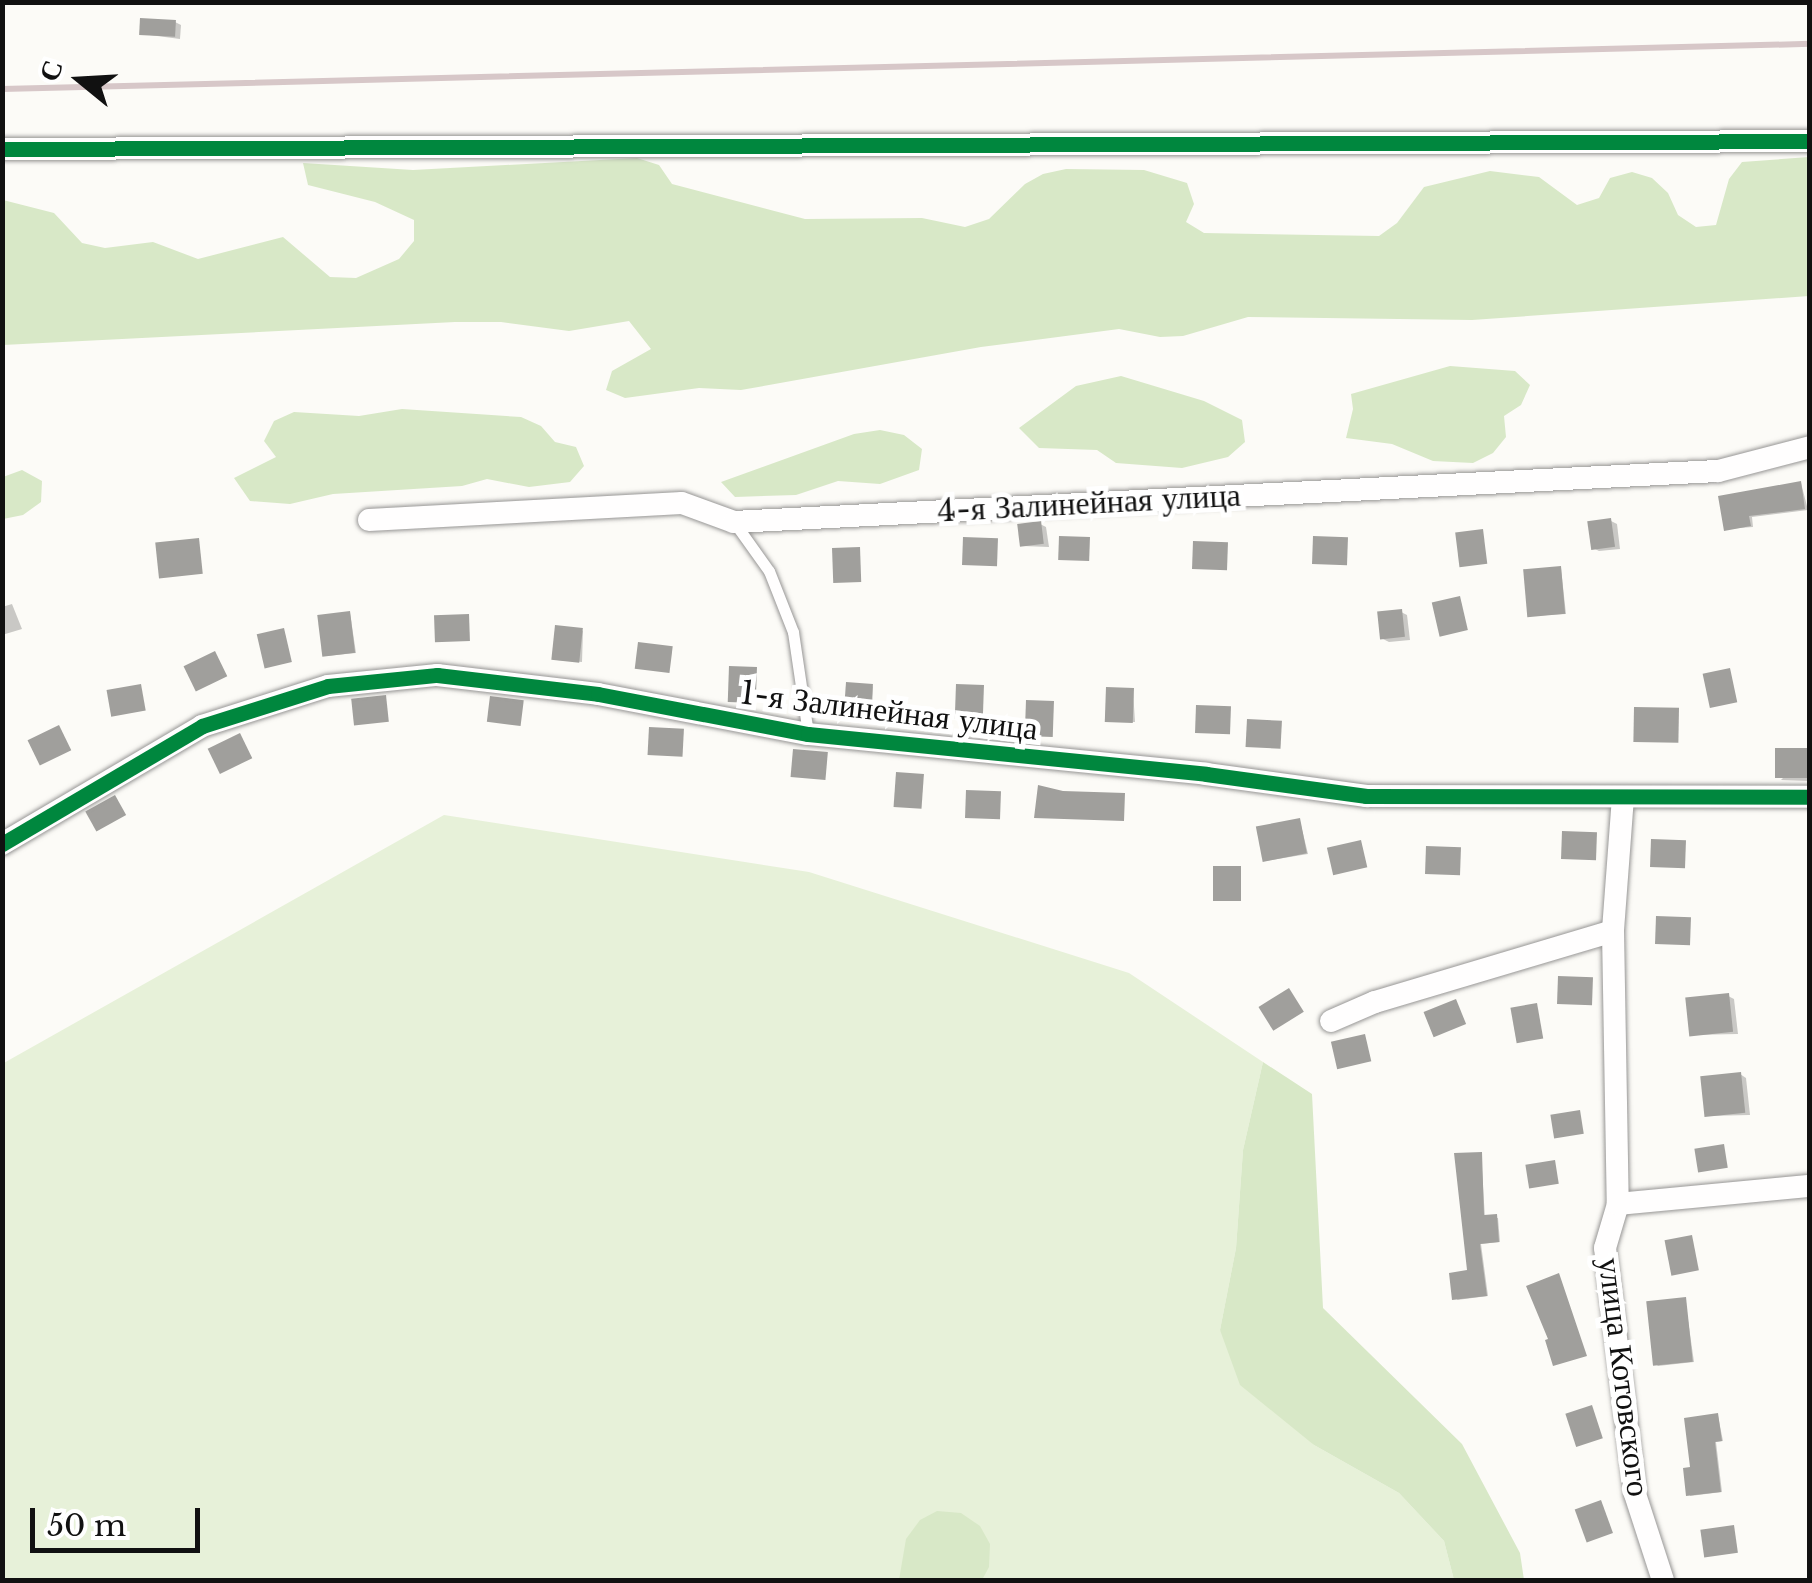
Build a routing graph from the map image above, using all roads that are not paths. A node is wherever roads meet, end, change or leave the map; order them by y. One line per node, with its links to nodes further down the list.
1 (1810, 141): 2 (street)
2 (2, 148)
3 (1810, 448): 5 (street, 4-я Залинейная улица)
4 (369, 520): 5 (street, 4-я Залинейная улица)
5 (734, 522): 6 (lane)
6 (808, 734): 8 (street, 1-я Залинейная улица); 9 (street, 1-я Залинейная улица)
7 (1810, 796): 8 (street, 1-я Залинейная улица)
8 (1622, 798): 10 (street, улица Котовского)
9 (2, 844)
10 (1613, 931): 11 (street); 13 (street, улица Котовского)
11 (1331, 1021)
12 (1810, 1186): 13 (street)
13 (1618, 1204): 14 (street, улица Котовского)
14 (1663, 1580)

